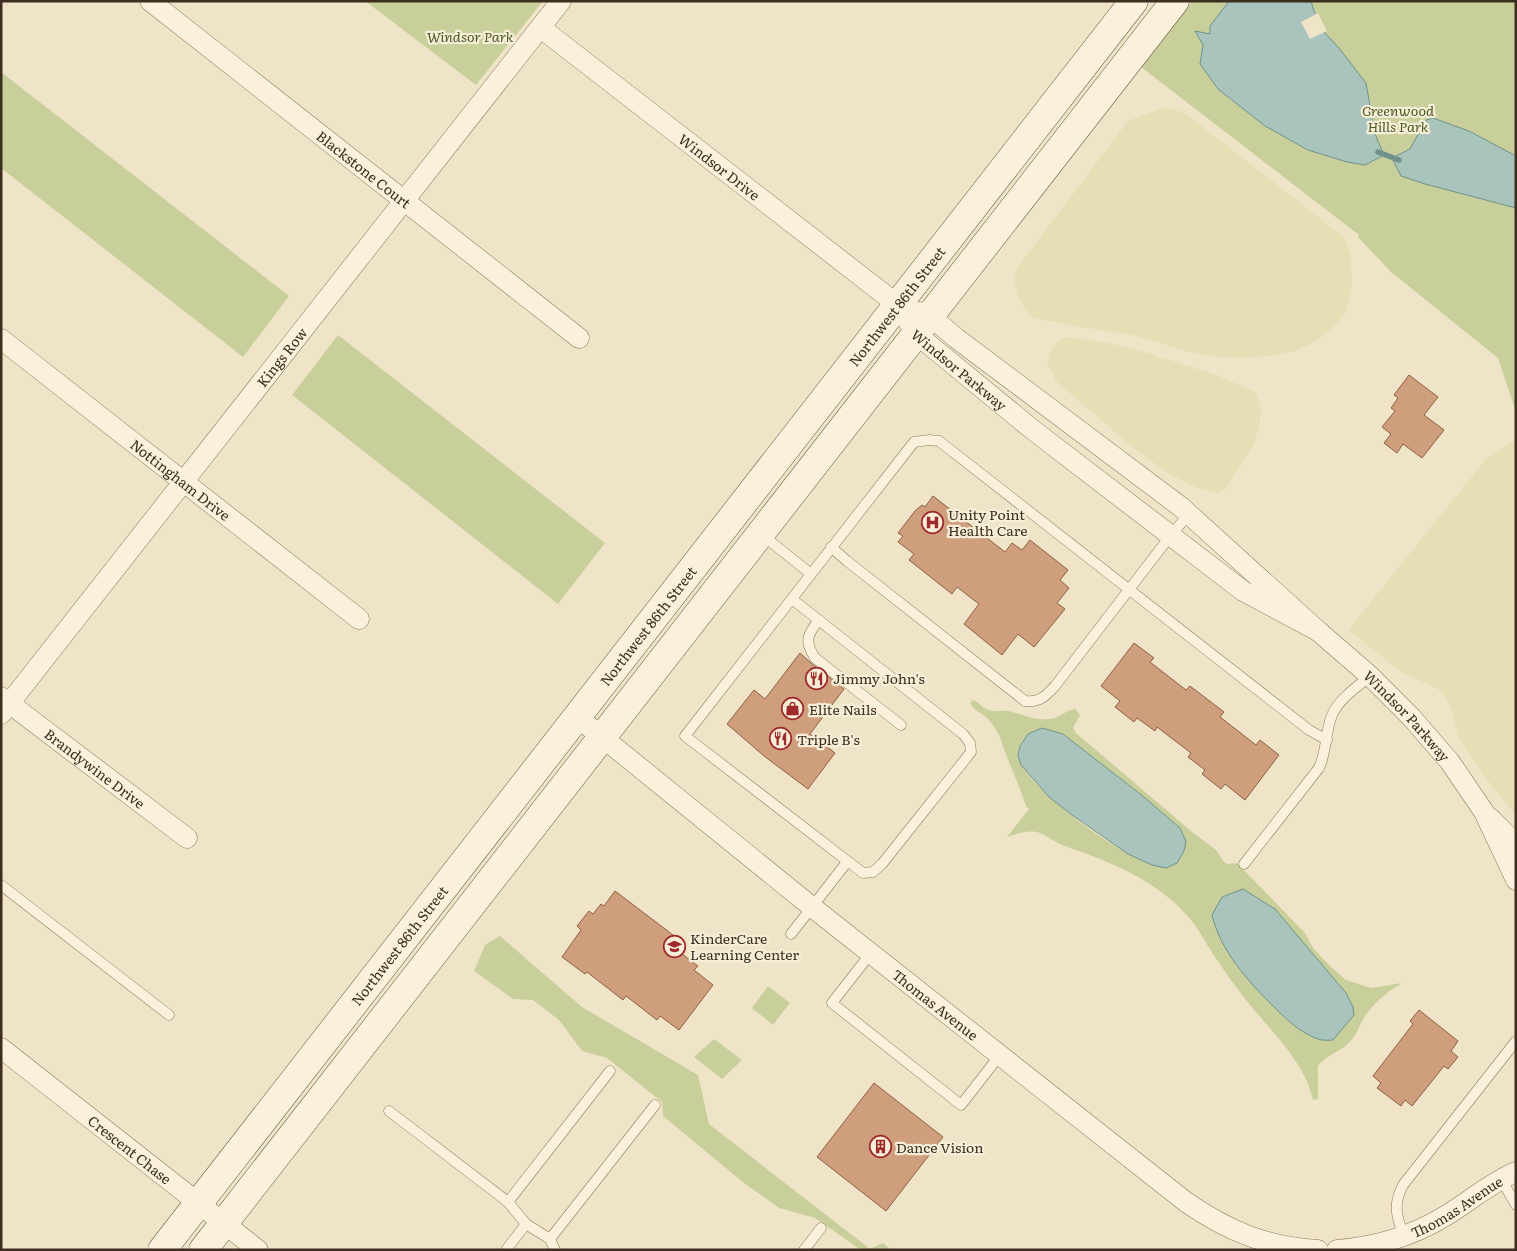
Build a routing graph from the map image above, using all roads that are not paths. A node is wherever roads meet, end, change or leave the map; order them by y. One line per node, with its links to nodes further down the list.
1 (150, 1): 6 (street, Blackstone Court)
2 (561, 1): 5 (street, Kings Row)
3 (1134, 1): 7 (main road, Northwest 86th Street)
4 (1175, 1): 8 (main road)
5 (541, 28): 6 (street, Kings Row); 7 (street, Windsor Drive)
6 (404, 201): 9 (street, Blackstone Court); 11 (street, Kings Row)
7 (898, 305): 8 (street, Windsor Parkway); 24 (main road, Northwest 86th Street)
8 (923, 325): 12 (street, Windsor Parkway); 13 (main road); 14 (street, Windsor Parkway)
9 (579, 338)
10 (1, 339): 11 (street, Nottingham Drive)
11 (184, 482): 19 (street, Nottingham Drive); 23 (street, Kings Row)
12 (1189, 514): 14 (lane); 21 (street, Windsor Parkway)
13 (761, 534): 16 (lane); 26 (main road)
14 (1171, 535): 17 (lane); 21 (street, Windsor Parkway)
15 (831, 547): 16 (lane); 17 (lane); 17 (lane)
16 (812, 574): 18 (lane)
17 (1129, 590): 27 (lane)
18 (792, 599): 20 (lane); 31 (lane)
19 (359, 619)
20 (819, 620): 25 (lane); 31 (lane)
21 (1318, 631): 22 (street, Windsor Parkway)
22 (1370, 676): 27 (lane); 28 (street, Windsor Parkway)
23 (4, 705): 29 (street, Brandywine Drive)
24 (576, 716): 26 (street, Thomas Avenue); 46 (main road, Northwest 86th Street)
25 (901, 725)
26 (602, 737): 35 (street, Thomas Avenue); 49 (main road)
27 (1327, 740): 32 (lane)
28 (1484, 812): 30 (street, Windsor Parkway); 33 (street, Windsor Parkway)
29 (187, 838)
30 (1516, 846)
31 (847, 862): 35 (lane)
32 (1244, 864)
33 (1516, 880)
34 (1, 885): 38 (lane)
35 (812, 907): 36 (lane); 37 (street, Thomas Avenue)
36 (790, 934)
37 (871, 954): 41 (street, Thomas Avenue); 41 (lane)
38 (169, 1015)
39 (1516, 1042): 52 (lane)
40 (1, 1048): 46 (street, Crescent Chase)
41 (1000, 1056): 60 (street, Thomas Avenue)
42 (610, 1071): 47 (lane)
43 (655, 1105): 53 (lane)
44 (389, 1111): 47 (lane)
45 (1509, 1176): 48 (lane); 52 (street, Thomas Avenue)
46 (199, 1202): 49 (street, Crescent Chase); 54 (main road, Northwest 86th Street)
47 (508, 1202): 50 (lane)
48 (1516, 1205)
49 (224, 1222): 55 (main road); 56 (street, Crescent Chase)
50 (526, 1224): 53 (lane); 57 (lane)
51 (822, 1228): 59 (lane)
52 (1404, 1236): 62 (street, Thomas Avenue)
53 (550, 1239): 58 (lane)
54 (162, 1250)
55 (203, 1250)
56 (258, 1250)
57 (506, 1250)
58 (555, 1250)
59 (804, 1250)
60 (1318, 1250)
61 (1337, 1250): 62 (street, Thomas Avenue)
62 (1342, 1250)

